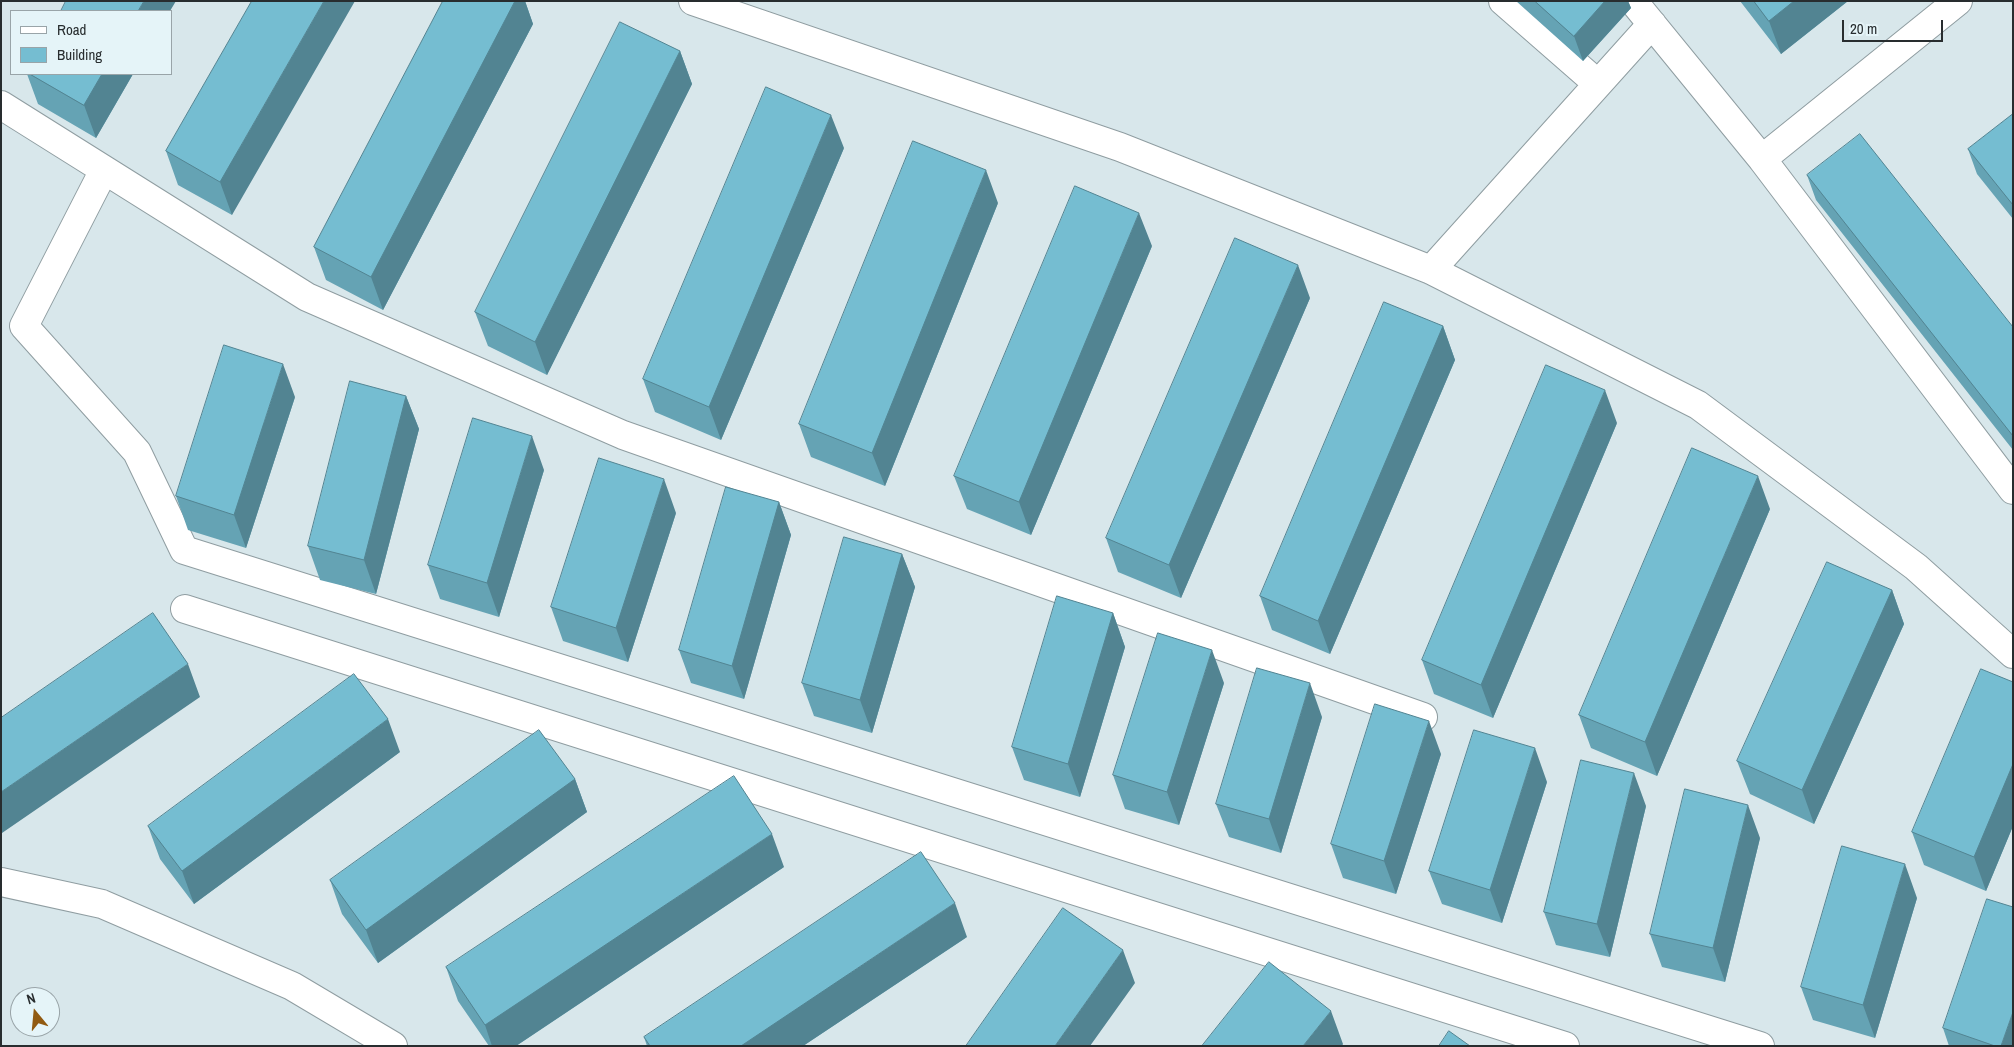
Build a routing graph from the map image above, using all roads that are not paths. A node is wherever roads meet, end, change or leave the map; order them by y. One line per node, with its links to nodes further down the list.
1 (693, 1): 10 (street)
2 (1504, 1): 6 (street)
3 (1633, 1): 5 (street)
4 (1958, 1): 8 (street)
5 (1652, 24): 6 (street); 8 (street)
6 (1598, 84): 10 (street)
7 (1, 104): 9 (street)
8 (1762, 159): 11 (street)
9 (104, 170): 14 (street); 18 (street)
10 (1431, 270): 13 (street)
11 (2013, 490)
12 (185, 609): 17 (street)
13 (2013, 654)
14 (1423, 717)
15 (1, 882): 16 (street)
16 (393, 1046)
17 (1565, 1046)
18 (1760, 1046)

